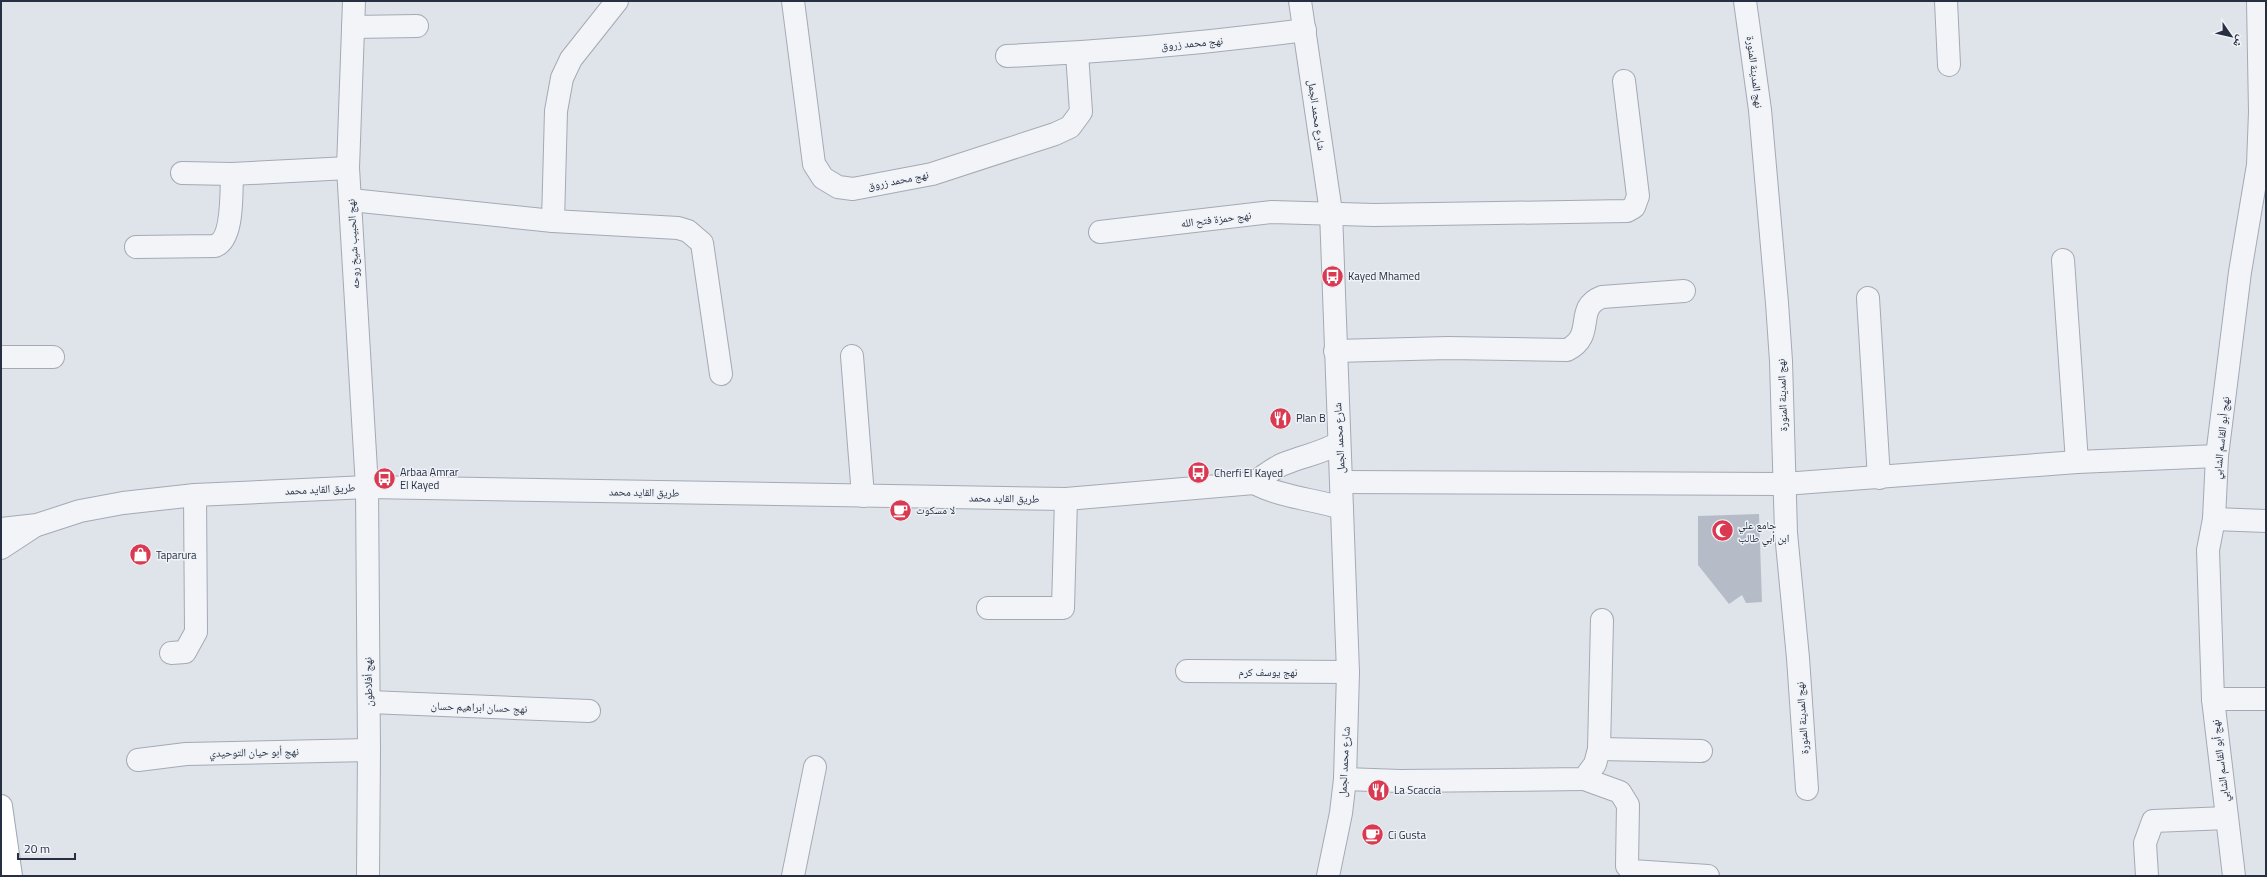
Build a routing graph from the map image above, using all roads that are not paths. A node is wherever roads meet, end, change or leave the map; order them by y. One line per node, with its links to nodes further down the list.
1 (354, 1): 9 (street, نهج الحبيب شيخ روحه)
2 (617, 1): 21 (street)
3 (793, 1): 12 (street, نهج محمد زروق)
4 (1300, 1): 10 (street, شارع محمد الجمل)
5 (1745, 1): 38 (street, نهج المدينة المنورة)
6 (1946, 1): 14 (street)
7 (2258, 1): 11 (street, نهج أبو القاسم الشابي)
8 (417, 26): 9 (street)
9 (353, 27): 16 (street, نهج الحبيب شيخ روحه)
10 (1305, 30): 12 (street, نهج محمد زروق); 20 (street, شارع محمد الجمل)
11 (2262, 34): 33 (street, نهج أبو القاسم الشابي)
12 (1077, 53): 13 (street, نهج محمد زروق)
13 (1006, 56)
14 (1949, 65)
15 (1624, 81): 20 (street, نهج حمزة فتح الله)
16 (348, 168): 18 (street); 19 (street, نهج الحبيب شيخ روحه)
17 (182, 173): 18 (street)
18 (232, 174): 23 (street)
19 (350, 200): 21 (street); 39 (street, نهج الحبيب شيخ روحه)
20 (1331, 212): 22 (street, نهج حمزة فتح الله); 27 (street, شارع محمد الجمل)
21 (553, 221): 31 (street)
22 (1100, 232)
23 (136, 247)
24 (2063, 260): 34 (street)
25 (1684, 291): 27 (street)
26 (1868, 298): 35 (street)
27 (1335, 350): 32 (street, شارع محمد الجمل)
28 (852, 356): 41 (street)
29 (1, 357): 30 (street)
30 (53, 357)
31 (721, 374)
32 (1339, 443): 36 (street, شارع محمد الجمل); 37 (street)
33 (2217, 456): 34 (street); 44 (street, نهج أبو القاسم الشابي)
34 (2077, 462): 35 (street)
35 (1879, 478): 38 (street)
36 (1341, 482): 38 (street); 43 (street, شارع محمد الجمل)
37 (1254, 483): 42 (street, طريق القايد محمد); 43 (street)
38 (1784, 484): 65 (street, نهج المدينة المنورة)
39 (367, 487): 40 (street, طريق القايد محمد); 41 (street, طريق القايد محمد); 56 (street, نهج أفلاطون)
40 (195, 495): 46 (street, طريق القايد محمد); 51 (street)
41 (863, 496): 42 (street, طريق القايد محمد)
42 (1066, 499): 49 (street)
43 (1342, 508): 53 (street, شارع محمد الجمل)
44 (2214, 519): 45 (street); 54 (street, نهج أبو القاسم الشابي)
45 (2266, 522)
46 (37, 524): 47 (street, طريق القايد محمد); 48 (street, طريق القايد محمد)
47 (1, 529)
48 (1, 548)
49 (988, 608)
50 (1602, 620): 58 (street)
51 (171, 653)
52 (1187, 672): 53 (street, نهج يوسف كرم)
53 (1348, 672): 63 (street, شارع محمد الجمل)
54 (2213, 699): 55 (street); 67 (street, نهج أبو القاسم الشابي)
55 (2266, 699)
56 (369, 702): 57 (street, نهج حسان ابراهيم حسان); 59 (street, نهج أفلاطون)
57 (590, 711)
58 (1599, 749): 60 (street); 64 (street)
59 (369, 750): 61 (street, نهج أبو حيان التوحيدي); 69 (street, نهج أفلاطون)
60 (1701, 751)
61 (138, 760)
62 (815, 767): 70 (street)
63 (1345, 779): 64 (street); 71 (street, شارع محمد الجمل)
64 (1584, 779): 72 (street)
65 (1807, 789)
66 (1, 806): 68 (main road)
67 (2227, 818): 73 (street); 74 (street, نهج أبو القاسم الشابي)
68 (12, 876)
69 (368, 876)
70 (794, 876)
71 (1328, 876)
72 (1708, 876)
73 (2147, 876)
74 (2234, 876)

